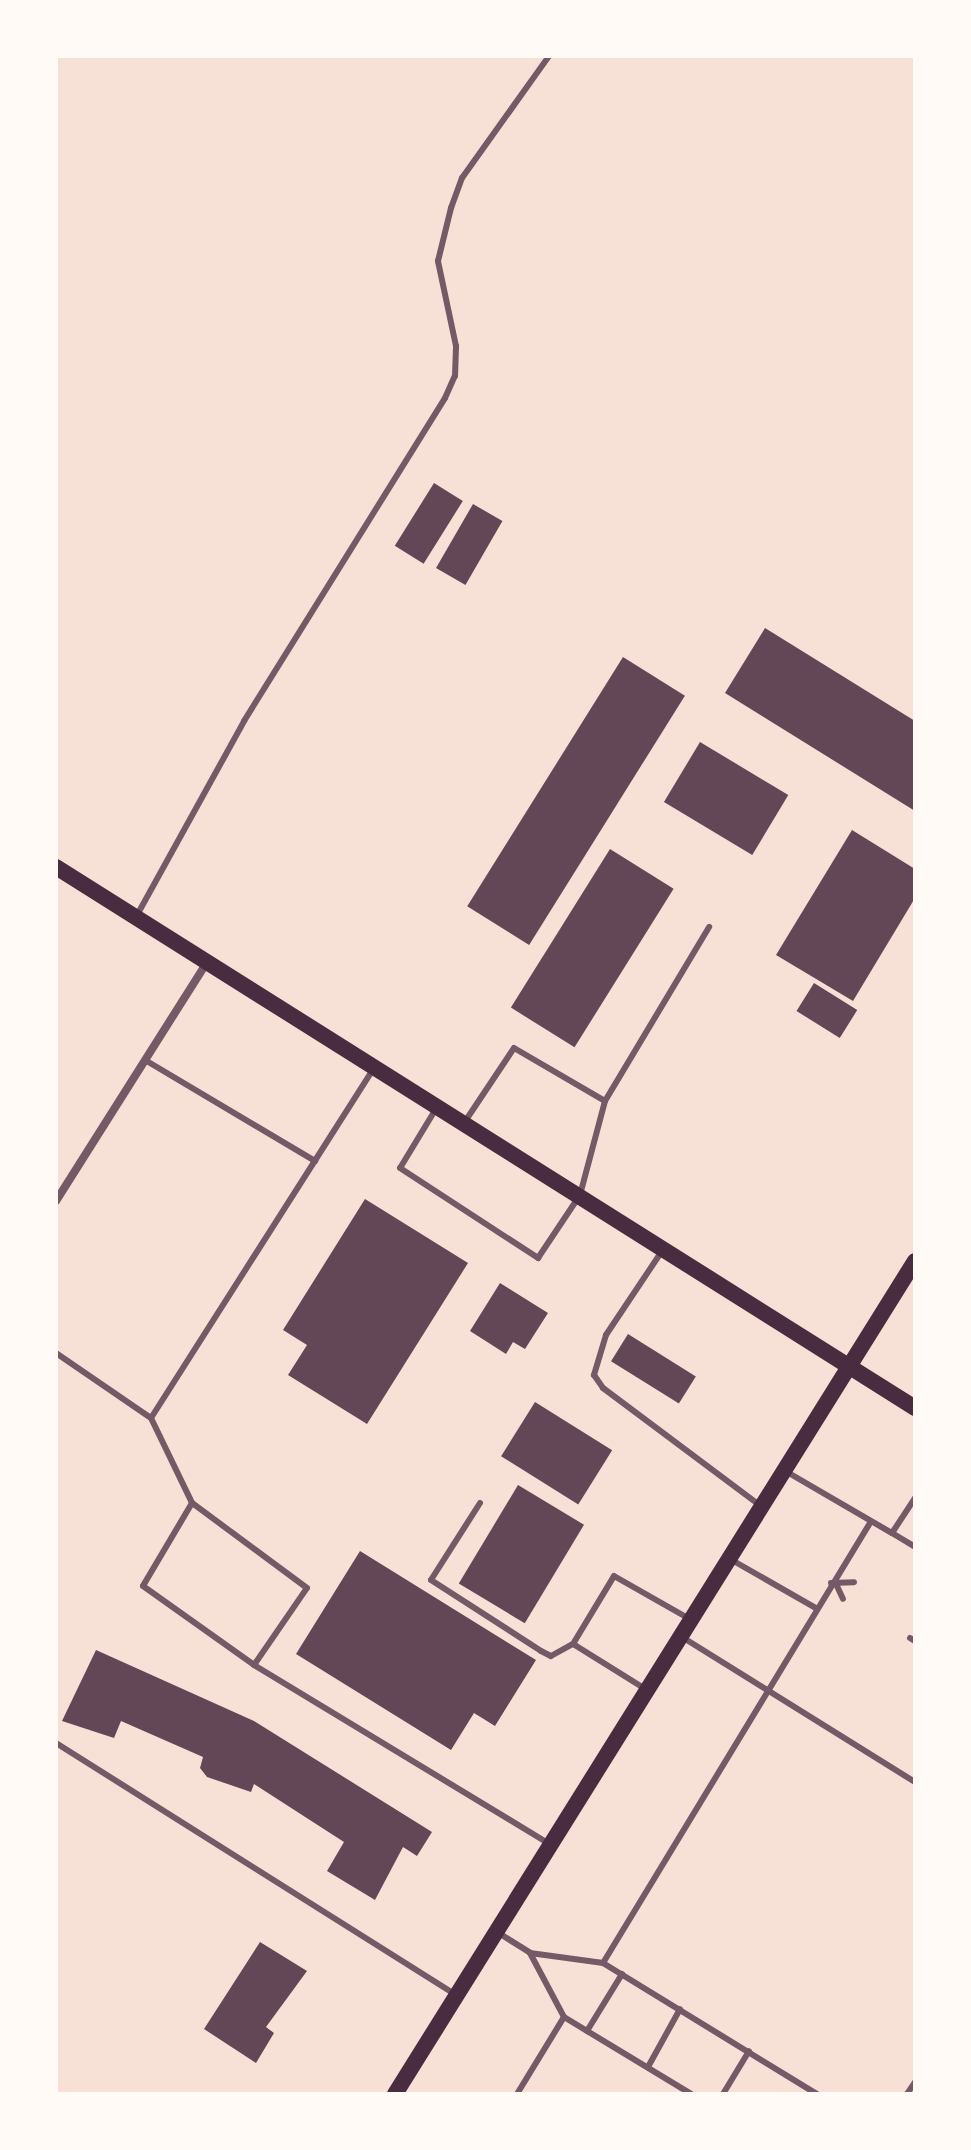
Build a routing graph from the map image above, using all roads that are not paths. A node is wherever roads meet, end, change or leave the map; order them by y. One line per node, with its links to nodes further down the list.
1 (549, 56): 3 (lane)
2 (56, 867): 3 (main road)
3 (136, 917): 5 (main road)
4 (709, 927): 8 (lane)
5 (207, 962): 6 (street); 7 (main road)
6 (145, 1060): 11 (lane); 13 (street)
7 (375, 1067): 9 (main road); 11 (lane)
8 (605, 1101): 10 (lane); 12 (lane)
9 (437, 1106): 10 (main road); 12 (lane)
10 (464, 1123): 12 (main road)
11 (315, 1161): 19 (lane)
12 (580, 1195): 14 (main road)
13 (56, 1201)
14 (664, 1248): 17 (main road); 25 (lane)
15 (915, 1261): 17 (main road)
16 (56, 1353): 19 (lane)
17 (849, 1366): 18 (main road); 20 (main road)
18 (915, 1408)
19 (151, 1418): 22 (lane)
20 (786, 1471): 25 (main road); 26 (lane)
21 (915, 1498): 24 (lane)
22 (192, 1503): 37 (lane); 37 (lane)
23 (480, 1503): 36 (lane)
24 (913, 1507): 27 (lane)
25 (763, 1508): 29 (main road)
26 (870, 1523): 27 (lane); 31 (lane)
27 (892, 1533): 28 (lane)
28 (915, 1547)
29 (730, 1559): 33 (lane); 34 (main road)
30 (854, 1582): 31 (lane)
31 (834, 1585): 32 (lane); 33 (lane)
32 (843, 1599)
33 (816, 1608): 38 (lane)
34 (691, 1620): 35 (main road); 36 (lane)
35 (682, 1637): 38 (lane); 39 (main road)
36 (573, 1644): 39 (lane)
37 (254, 1665): 42 (lane)
38 (768, 1689): 41 (lane); 45 (lane)
39 (648, 1690): 42 (main road)
40 (56, 1743): 47 (lane)
41 (915, 1782)
42 (551, 1844): 43 (main road)
43 (497, 1932): 44 (lane); 47 (main road)
44 (530, 1953): 45 (lane); 49 (lane)
45 (603, 1963): 46 (lane)
46 (622, 1974): 48 (lane); 50 (lane)
47 (457, 1996): 54 (main road)
48 (680, 2009): 51 (lane); 52 (lane)
49 (564, 2017): 50 (lane); 55 (lane)
50 (587, 2031): 52 (lane)
51 (749, 2051): 57 (lane); 58 (lane)
52 (648, 2067): 56 (lane)
53 (915, 2082): 59 (lane)
54 (395, 2094)
55 (517, 2094)
56 (691, 2094)
57 (723, 2094)
58 (817, 2094)
59 (907, 2094)

